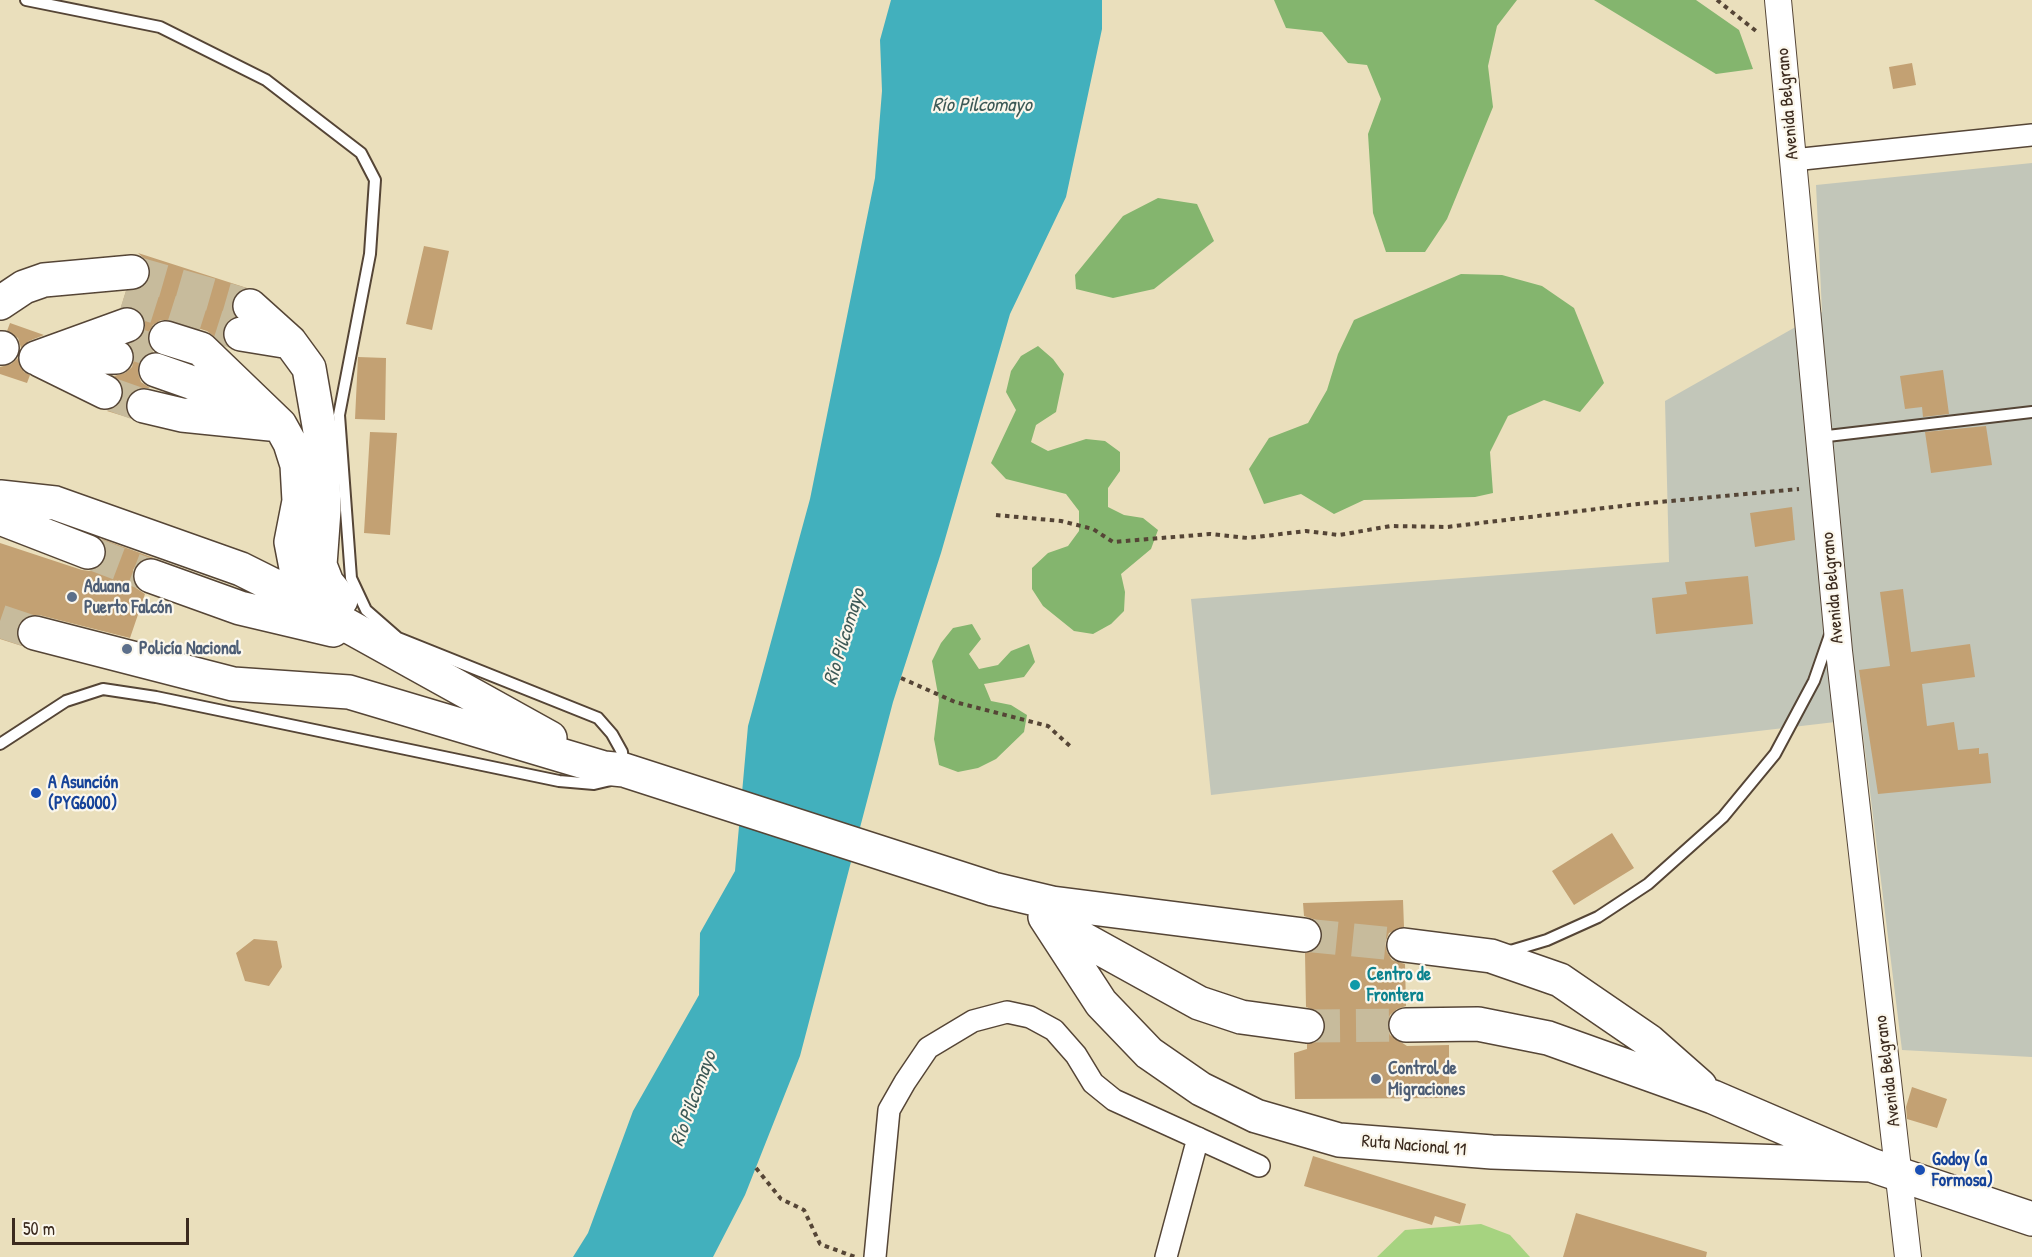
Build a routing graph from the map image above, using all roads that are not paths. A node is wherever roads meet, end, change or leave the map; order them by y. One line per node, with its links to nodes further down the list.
1 (26, 0): 19 (lane)
2 (1778, 0): 4 (street, Avenida Belgrano)
3 (2032, 135): 4 (street)
4 (1793, 160): 10 (street, Avenida Belgrano)
5 (0, 303): 7 (highway)
6 (246, 320): 17 (highway)
7 (119, 337): 7 (highway)
8 (2032, 412): 10 (lane)
9 (280, 425): 9 (highway); 17 (highway)
10 (1819, 437): 15 (street, Avenida Belgrano)
11 (0, 497): 17 (highway)
12 (0, 519): 13 (highway)
13 (87, 552)
14 (150, 576): 17 (highway)
15 (1836, 618): 24 (lane); 30 (street, Avenida Belgrano)
16 (35, 633): 19 (highway)
17 (372, 639): 19 (highway)
18 (0, 744): 19 (lane)
19 (614, 769): 20 (highway, Ruta Nacional 11)
20 (993, 889): 21 (highway, Ruta Nacional 11); 22 (highway, Ruta Nacional 11)
21 (1045, 917): 26 (highway, Ruta Nacional 11); 30 (highway, Ruta Nacional 11)
22 (1304, 935)
23 (1404, 945): 24 (highway, Ruta Nacional 11)
24 (1491, 956): 27 (highway, Ruta Nacional 11)
25 (1406, 1025): 27 (highway, Ruta Nacional 11)
26 (1307, 1026)
27 (1713, 1097): 30 (highway, Ruta Nacional 11)
28 (1198, 1138): 29 (street); 32 (street); 33 (street)
29 (1259, 1166)
30 (1885, 1169): 31 (highway, Ruta Nacional 11); 34 (street, Avenida Belgrano)
31 (2032, 1219)
32 (874, 1257)
33 (1166, 1257)
34 (1908, 1257)

